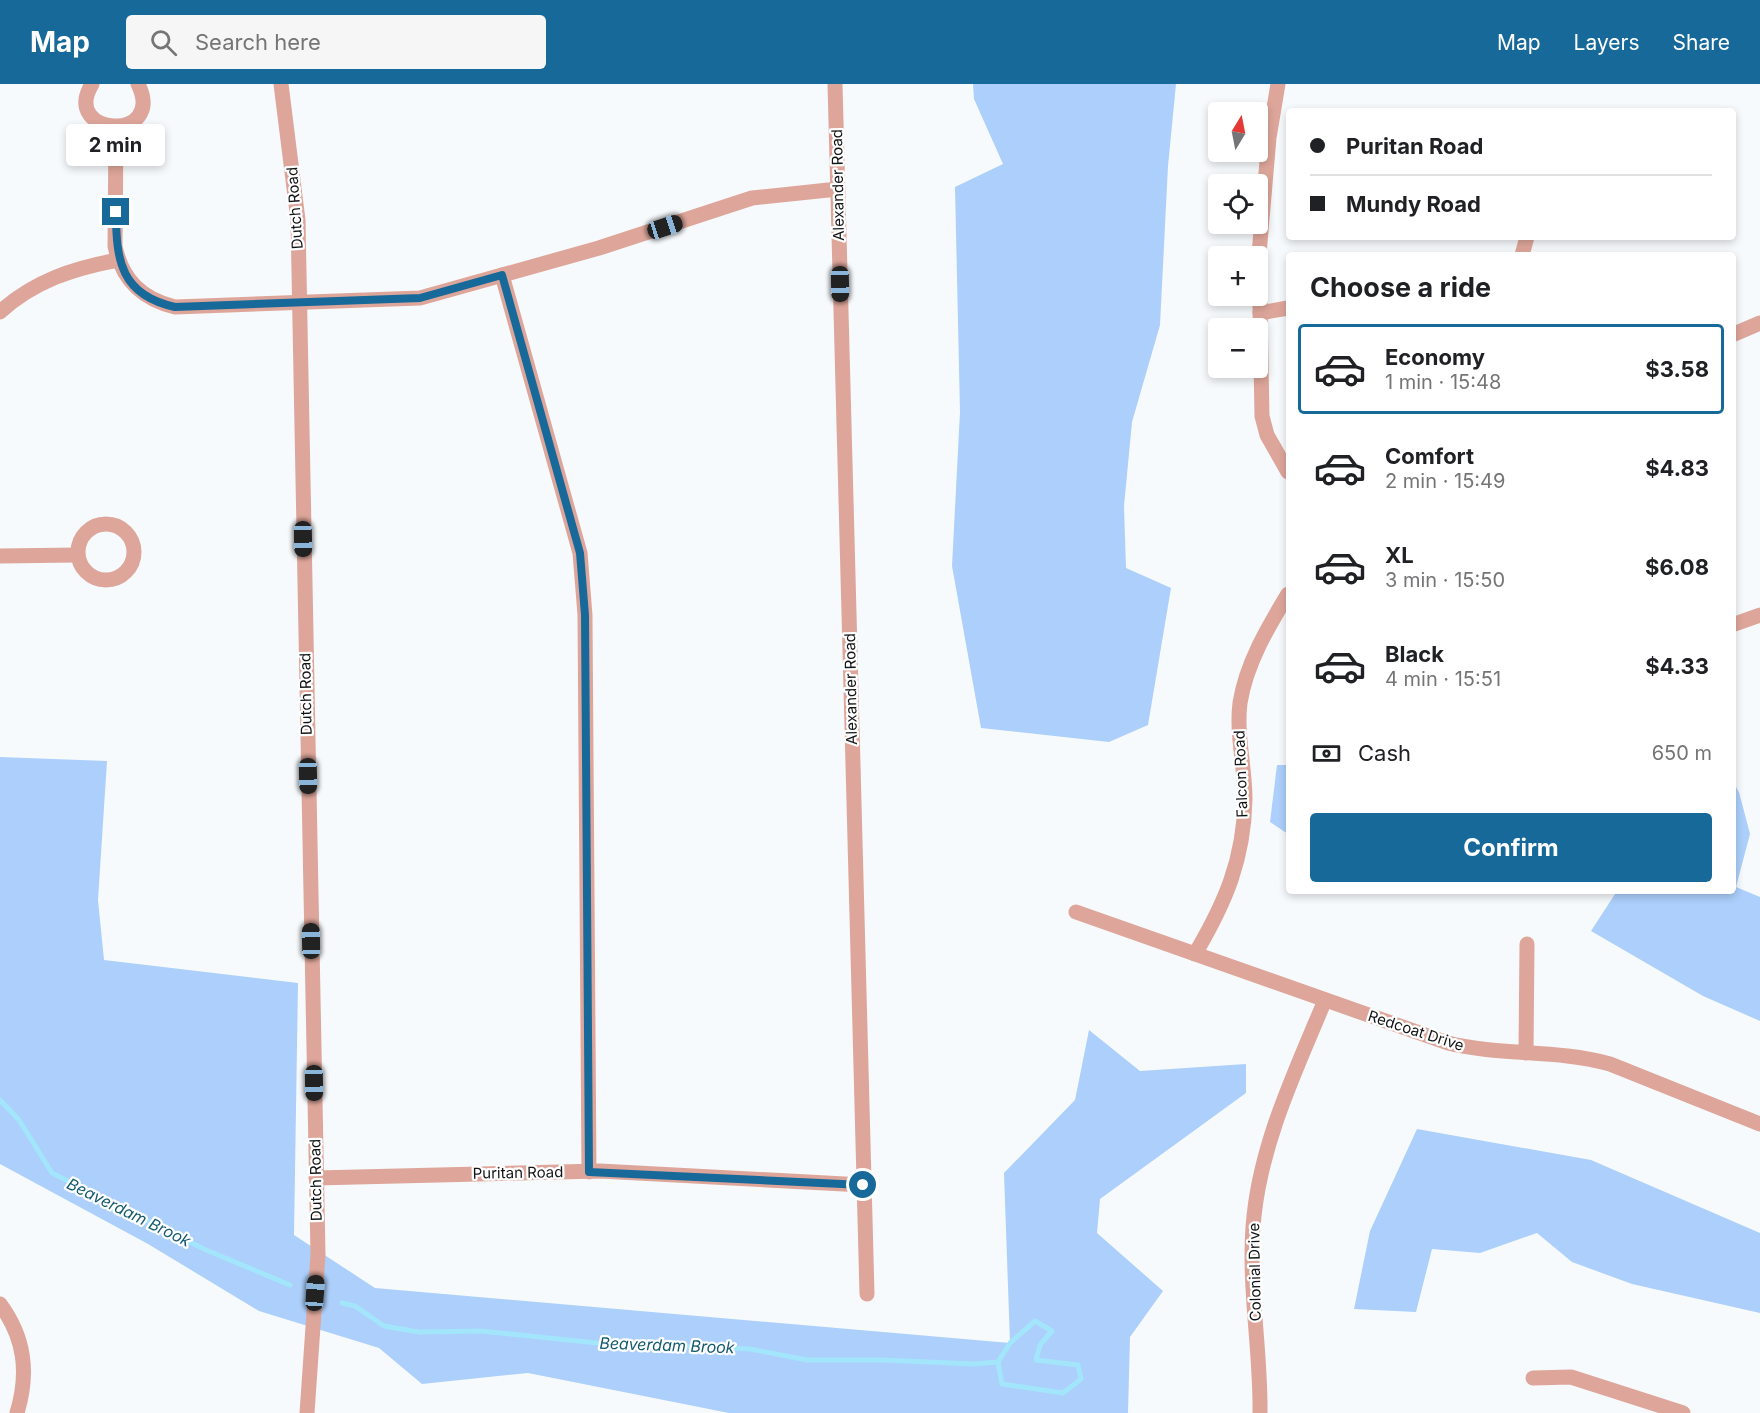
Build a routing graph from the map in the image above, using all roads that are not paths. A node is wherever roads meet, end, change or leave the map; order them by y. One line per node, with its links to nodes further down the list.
1 (92, 84): 6 (street)
2 (138, 84): 6 (street)
3 (281, 84): 10 (street, Dutch Road)
4 (835, 84): 7 (street, Alexander Road)
5 (1278, 84): 13 (street)
6 (116, 128): 8 (street)
7 (838, 189): 9 (street); 30 (street, Alexander Road)
8 (118, 260): 10 (street); 12 (street)
9 (502, 275): 10 (street); 28 (street)
10 (298, 303): 29 (street, Dutch Road)
11 (1286, 308): 13 (street)
12 (0, 312)
13 (1260, 313): 16 (street)
14 (1760, 323): 15 (street)
15 (1736, 333)
16 (1286, 468)
17 (77, 555): 18 (street)
18 (0, 556)
19 (1286, 598): 24 (street, Falcon Road)
20 (1759, 617): 21 (street)
21 (1736, 624)
22 (1076, 912): 24 (street, Redcoat Drive)
23 (1527, 944): 26 (street)
24 (1195, 954): 25 (street, Redcoat Drive)
25 (1325, 1000): 26 (street, Redcoat Drive); 36 (street, Colonial Drive)
26 (1526, 1053): 27 (street, Redcoat Drive)
27 (1760, 1124)
28 (589, 1172): 29 (street, Puritan Road); 30 (street, Puritan Road)
29 (316, 1178): 35 (street, Dutch Road)
30 (863, 1185): 31 (street, Alexander Road)
31 (867, 1294)
32 (0, 1304): 34 (street)
33 (1533, 1378): 37 (street)
34 (17, 1413)
35 (307, 1413)
36 (1260, 1413)
37 (1683, 1413)

